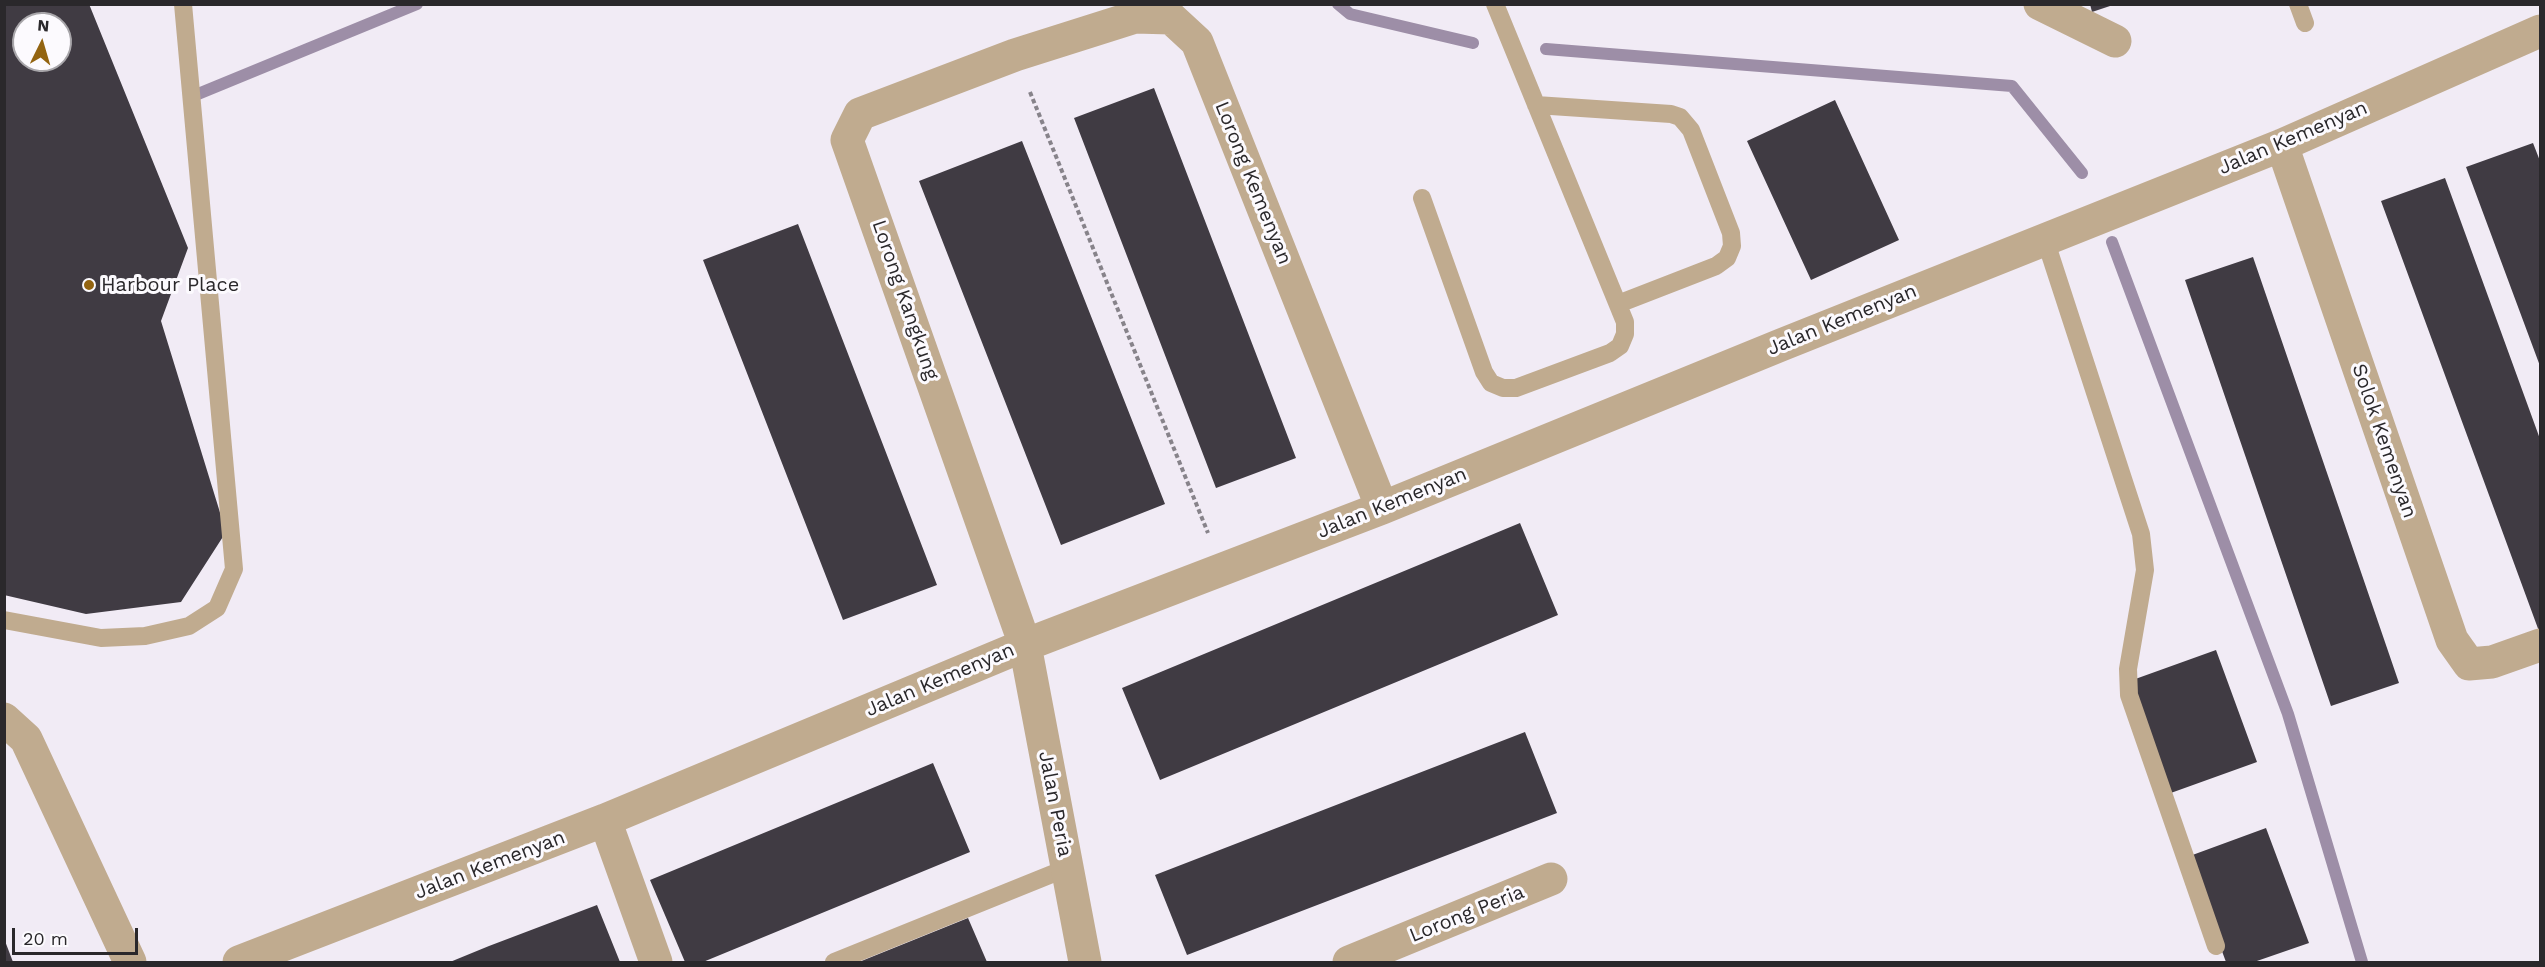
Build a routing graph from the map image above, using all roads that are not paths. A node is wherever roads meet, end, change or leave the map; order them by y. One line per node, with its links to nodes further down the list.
1 (183, 4): 15 (lane)
2 (1494, 4): 9 (lane)
3 (2040, 4): 7 (street)
4 (2298, 4): 5 (lane)
5 (2305, 23)
6 (2541, 31): 10 (street, Jalan Kemenyan)
7 (2115, 41)
8 (1015, 55): 14 (street, Lorong Kemenyan); 16 (street, Lorong Kangkung)
9 (1536, 105): 13 (lane); 13 (lane)
10 (2282, 144): 12 (street, Jalan Kemenyan); 17 (street, Solok Kemenyan)
11 (1422, 198): 13 (lane)
12 (2045, 239): 14 (street, Jalan Kemenyan); 22 (lane)
13 (1618, 304)
14 (1382, 508): 16 (street, Jalan Kemenyan)
15 (4, 620)
16 (1025, 645): 19 (street, Jalan Kemenyan); 20 (street, Jalan Peria)
17 (2541, 645)
18 (15, 729): 23 (street)
19 (605, 820): 24 (street, Jalan Kemenyan); 25 (street)
20 (1067, 868): 26 (lane); 27 (street, Jalan Peria)
21 (1551, 879): 28 (street, Lorong Peria)
22 (2216, 946)
23 (130, 963)
24 (239, 963)
25 (656, 963)
26 (834, 963)
27 (1084, 963)
28 (1349, 963)

